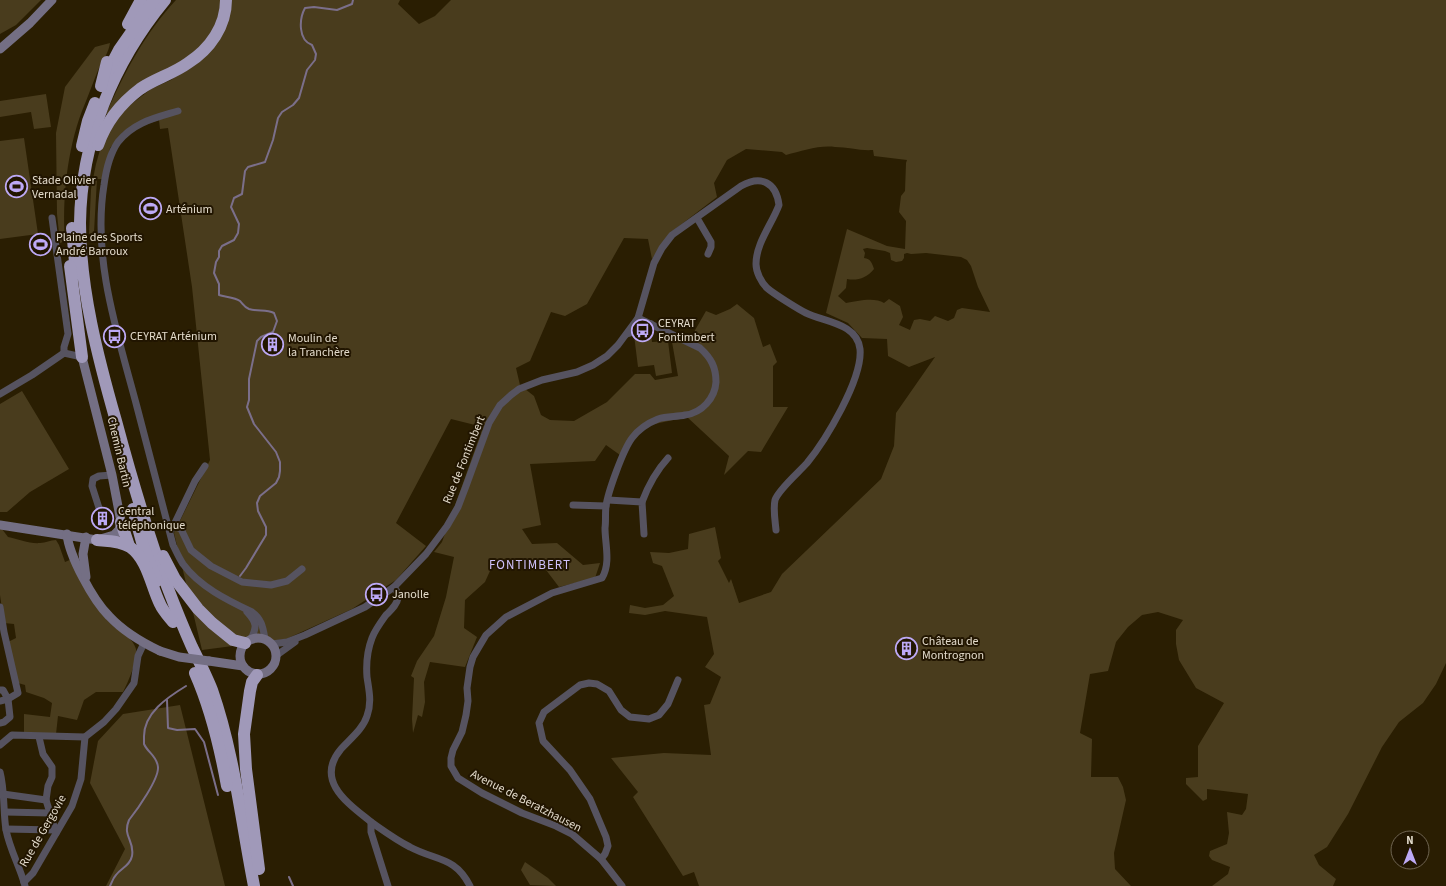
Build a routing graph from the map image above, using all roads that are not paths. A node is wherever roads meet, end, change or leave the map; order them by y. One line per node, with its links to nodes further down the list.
1 (52, 0): 6 (street)
2 (141, 0): 7 (highway)
3 (154, 0): 7 (highway)
4 (165, 0): 11 (highway)
5 (226, 0): 11 (highway)
6 (0, 49)
7 (102, 86): 12 (highway)
8 (178, 111): 30 (street)
9 (52, 218): 17 (street)
10 (697, 218): 13 (street); 14 (street, Rue de Fontimbert); 31 (street, Rue de Fontimbert)
11 (80, 226): 27 (highway)
12 (74, 254): 18 (highway); 41 (highway)
13 (708, 254)
14 (638, 318): 15 (street, Avenue de Beratzhausen); 16 (street, Rue de Fontimbert)
15 (651, 324): 16 (street); 24 (street, Avenue de Beratzhausen)
16 (627, 334): 37 (street, Rue de Fontimbert)
17 (64, 353): 18 (street); 19 (street)
18 (82, 357): 22 (street, Chemin Bartin)
19 (0, 394)
20 (668, 458): 23 (street)
21 (205, 466): 30 (street)
22 (112, 475): 26 (street); 28 (street, Chemin Bartin)
23 (642, 502): 24 (street); 33 (street)
24 (607, 503): 25 (street); 67 (street, Avenue de Beratzhausen)
25 (573, 505)
26 (99, 508)
27 (144, 519): 46 (highway); 70 (highway)
28 (121, 522): 34 (street); 35 (highway)
29 (0, 525): 32 (street)
30 (171, 529): 36 (street); 40 (street)
31 (776, 530)
32 (67, 534): 34 (street); 38 (street)
33 (644, 534)
34 (92, 538): 35 (highway); 38 (street)
35 (129, 546): 41 (highway)
36 (302, 569)
37 (394, 587): 43 (street, Rue de Fontimbert); 64 (street)
38 (91, 591): 45 (street)
39 (0, 607): 42 (street)
40 (245, 608): 44 (street); 46 (street)
41 (173, 622): 69 (highway)
42 (1, 623): 53 (street)
43 (305, 635): 44 (street, Rue de Fontimbert); 47 (street, Rue de Fontimbert)
44 (269, 642): 46 (street); 47 (street)
45 (144, 643): 48 (street, bridge); 57 (street)
46 (245, 645): 48 (street); 49 (street)
47 (277, 654): 50 (street)
48 (209, 661): 49 (street)
49 (243, 666): 50 (street)
50 (257, 674): 71 (highway)
51 (678, 680): 67 (street, Avenue de Beratzhausen)
52 (0, 690): 53 (street)
53 (8, 699): 54 (street); 55 (street)
54 (0, 702)
55 (0, 723)
56 (39, 736): 57 (street); 58 (street); 61 (street)
57 (85, 737): 66 (street, Rue de Gergovie)
58 (0, 745)
59 (0, 772): 60 (street)
60 (3, 794): 61 (street); 62 (street)
61 (46, 800): 63 (street)
62 (5, 812): 63 (street); 65 (street)
63 (50, 813): 66 (street)
64 (371, 822): 72 (street); 73 (street)
65 (6, 829): 66 (street); 68 (street)
66 (56, 832): 68 (street, Rue de Gergovie)
67 (601, 859): 74 (street, Avenue de Beratzhausen)
68 (25, 884)
69 (246, 886)
70 (254, 886)
71 (262, 886)
72 (388, 886)
73 (470, 886)
74 (622, 886)

